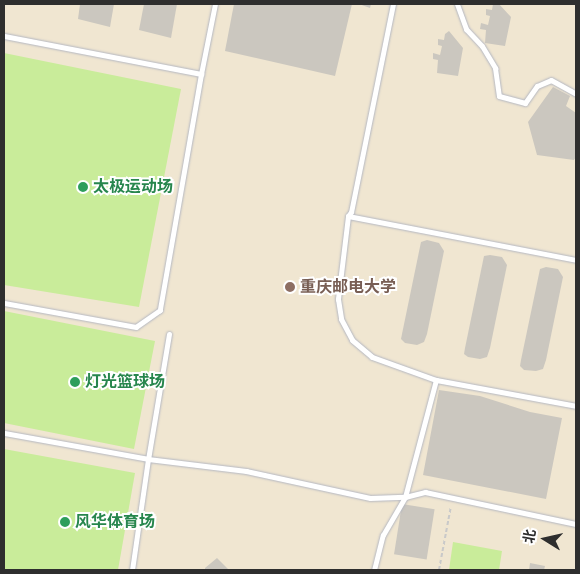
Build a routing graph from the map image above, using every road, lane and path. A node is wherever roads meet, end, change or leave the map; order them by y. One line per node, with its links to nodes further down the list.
1 (214, 4): 5 (lane)
2 (393, 4): 7 (lane)
3 (457, 4): 6 (lane)
4 (4, 36): 5 (lane)
5 (201, 74): 9 (lane)
6 (576, 94)
7 (348, 216): 8 (lane); 11 (lane)
8 (576, 260)
9 (4, 303)
10 (169, 334): 14 (lane)
11 (436, 380): 12 (lane); 15 (lane)
12 (576, 406)
13 (4, 433): 14 (lane)
14 (148, 459): 15 (lane); 18 (lane)
15 (405, 497): 16 (lane); 19 (lane)
16 (452, 497): 17 (lane); 20 (path)
17 (576, 524)
18 (132, 570)
19 (374, 570)
20 (439, 570)

